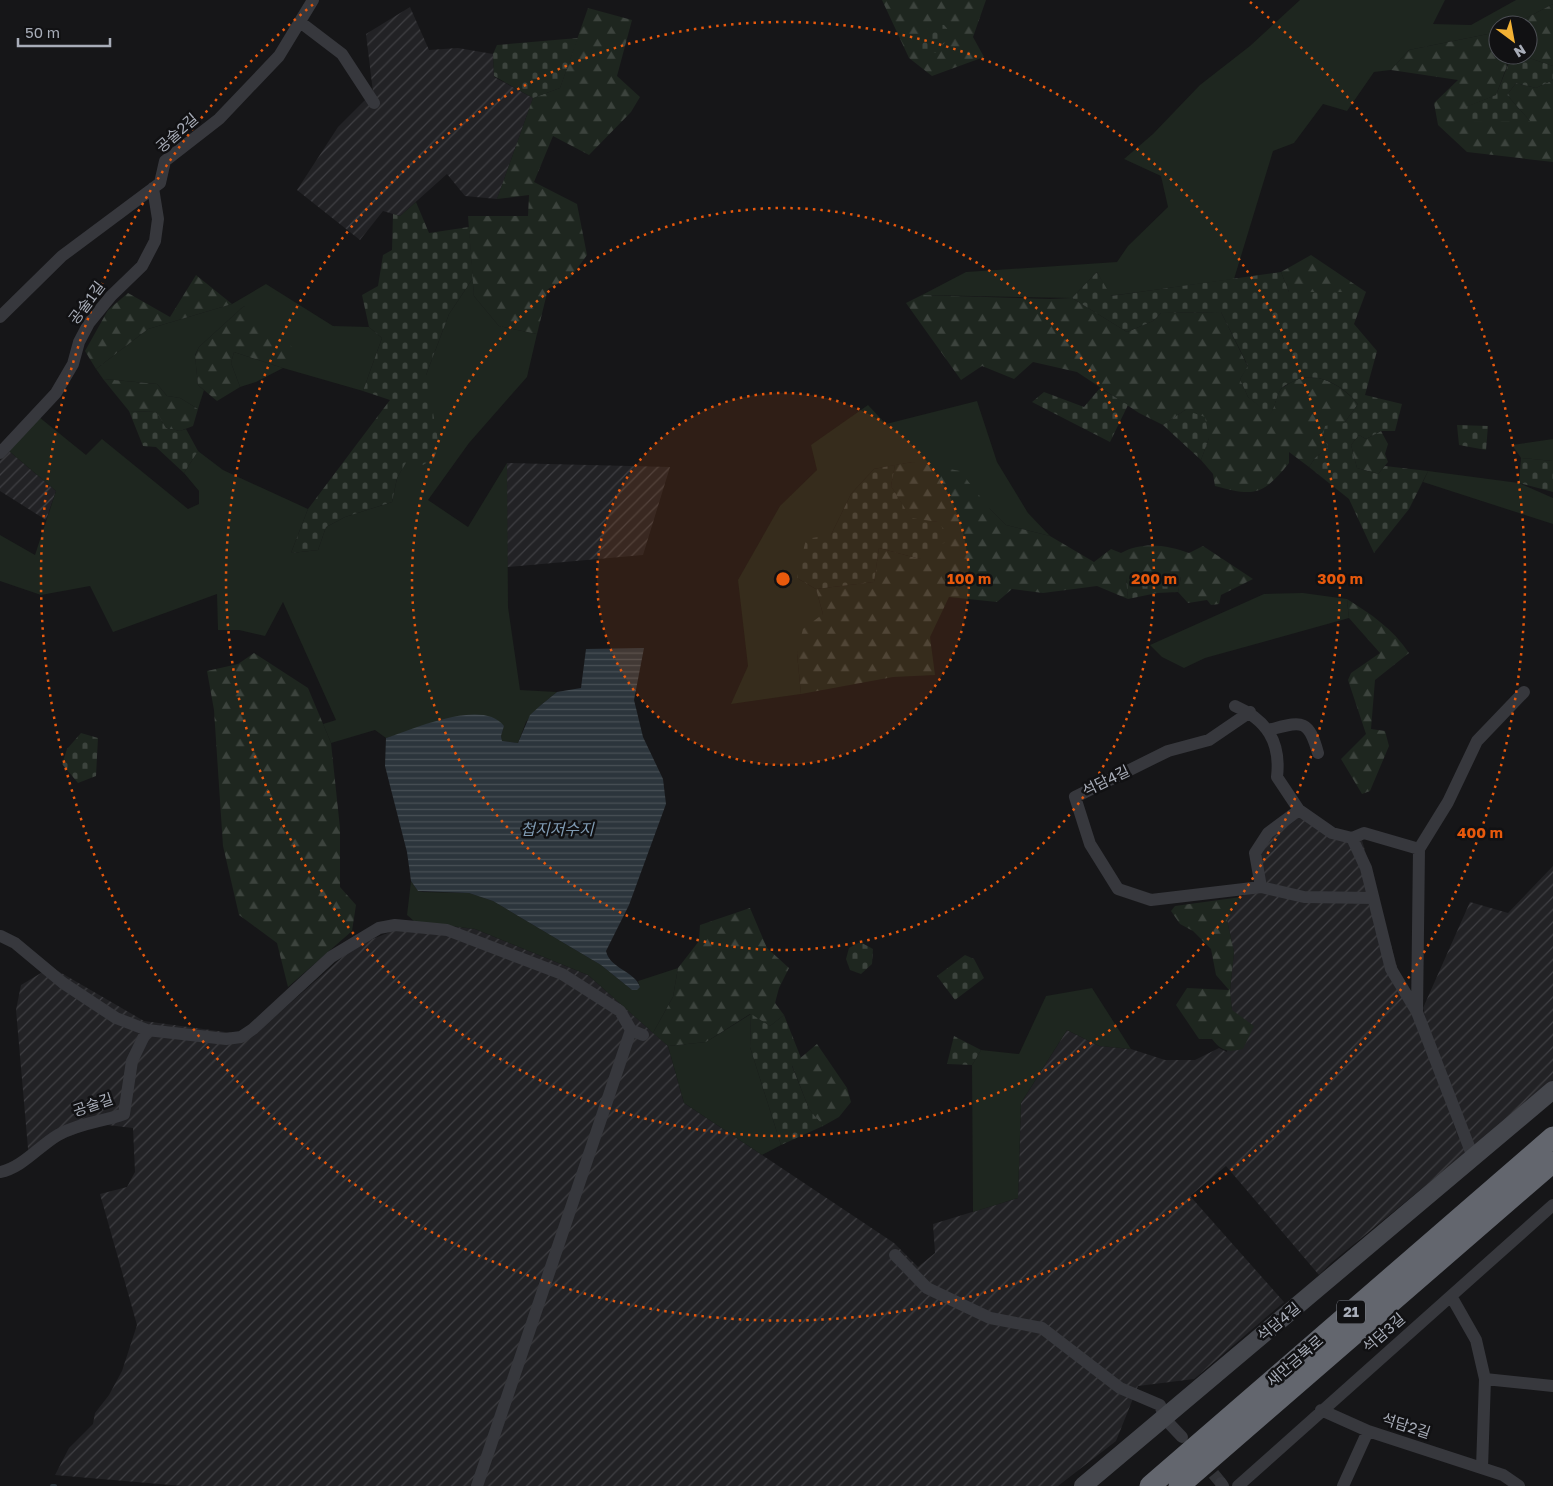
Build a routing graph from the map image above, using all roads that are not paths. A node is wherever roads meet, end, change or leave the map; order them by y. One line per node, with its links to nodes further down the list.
1 (313, 0): 2 (street, 공술2길)
2 (300, 22): 3 (street); 4 (street, 공술2길)
3 (374, 103)
4 (153, 188): 5 (street, 공술2길); 6 (street, 공술1길)
5 (0, 317)
6 (0, 453)
7 (1524, 692): 14 (street)
8 (1235, 706): 9 (street)
9 (1250, 712): 10 (street); 15 (street, 석담4길)
10 (1268, 730): 11 (street); 12 (street)
11 (1318, 753)
12 (1298, 810): 13 (street); 15 (street)
13 (1352, 838): 14 (street); 16 (street)
14 (1419, 849): 18 (street)
15 (1261, 887): 16 (street, 석담4길)
16 (1374, 898): 18 (street)
17 (2, 936): 19 (street)
18 (1417, 1012): 22 (street)
19 (146, 1030): 24 (street, 공술길); 36 (street)
20 (1553, 1090): 22 (street, 석담4길)
21 (1553, 1137): 38 (highway, 새만금북로 / 21)
22 (1473, 1157): 32 (street, 석담4길)
23 (1553, 1162): 30 (highway, 새만금북로 / 21)
24 (0, 1172)
25 (1553, 1205): 27 (street, 석담3길)
26 (896, 1255): 32 (street)
27 (1451, 1296): 28 (street); 31 (street, 석담3길)
28 (1486, 1379): 29 (street); 35 (street)
29 (1553, 1386)
30 (1272, 1406): 39 (highway, 새만금북로 / 21); 40 (highway, 21)
31 (1321, 1410): 33 (street, 석담2길); 41 (street, 석담3길)
32 (1165, 1419): 34 (street); 37 (street, 석담4길)
33 (1368, 1431): 35 (street, 석담2길); 42 (street)
34 (1182, 1437)
35 (1482, 1468): 43 (street, 석담2길)
36 (478, 1486)
37 (1083, 1486)
38 (1148, 1486)
39 (1179, 1486)
40 (1193, 1486)
41 (1238, 1486)
42 (1343, 1486)
43 (1519, 1486)

